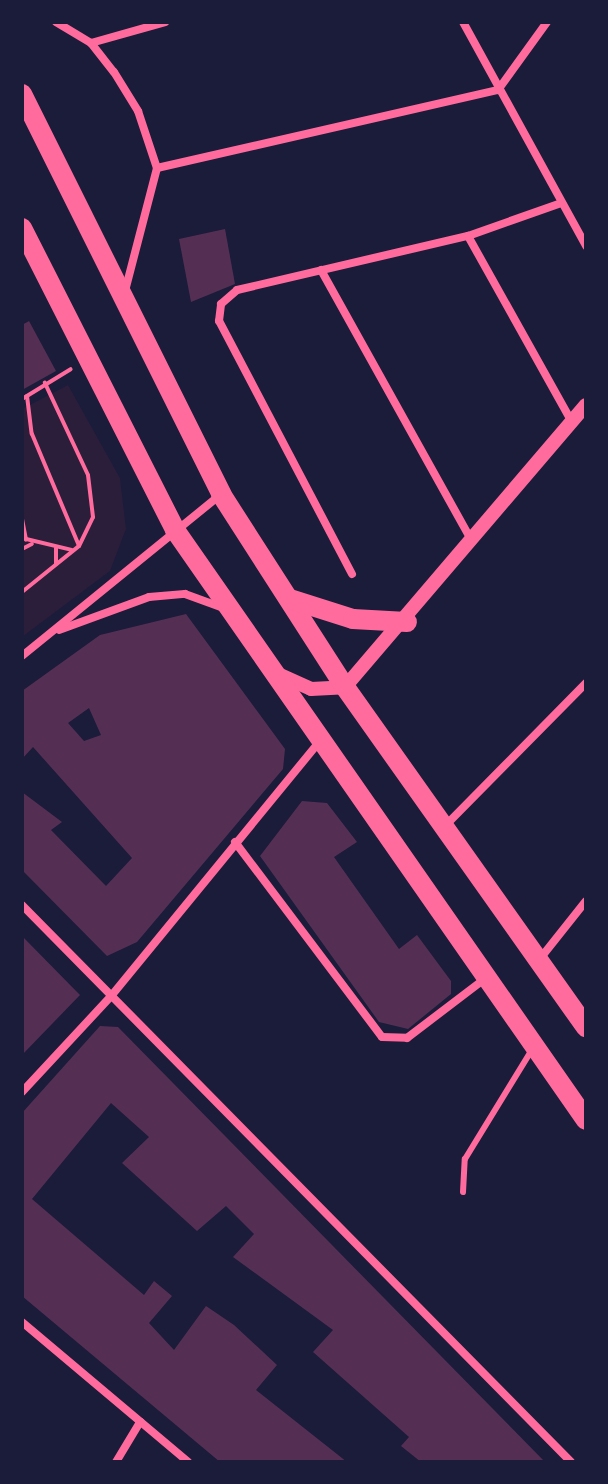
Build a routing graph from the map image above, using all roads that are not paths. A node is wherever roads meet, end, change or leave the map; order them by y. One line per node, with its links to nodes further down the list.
1 (56, 22): 5 (street)
2 (165, 22): 5 (street)
3 (463, 22): 6 (street)
4 (547, 22): 6 (street)
5 (91, 43): 8 (street)
6 (498, 90): 8 (street); 9 (street)
7 (22, 94): 14 (main road)
8 (157, 168): 14 (street)
9 (561, 203): 11 (street); 12 (street)
10 (22, 228): 18 (main road)
11 (468, 236): 13 (street); 16 (street)
12 (586, 246)
13 (321, 270): 19 (street); 20 (street)
14 (122, 300): 17 (main road)
15 (586, 405): 16 (street)
16 (573, 424): 19 (street)
17 (221, 494): 18 (street); 21 (main road)
18 (175, 530): 22 (main road); 24 (street)
19 (472, 541): 23 (street)
20 (352, 574)
21 (290, 599): 23 (main road); 28 (main road)
22 (233, 615): 24 (street); 26 (main road)
23 (407, 622): 28 (street)
24 (51, 633): 25 (street)
25 (22, 656)
26 (267, 665): 28 (street); 29 (main road)
27 (586, 683): 30 (street)
28 (345, 687): 30 (main road)
29 (319, 742): 31 (street); 35 (main road)
30 (444, 826): 34 (main road)
31 (235, 842): 35 (street); 36 (street)
32 (586, 901): 34 (street)
33 (22, 905): 36 (street)
34 (537, 962): 37 (main road)
35 (483, 980): 38 (main road)
36 (112, 995): 39 (street); 46 (street)
37 (586, 1027)
38 (533, 1048): 40 (main road); 41 (lane)
39 (22, 1092)
40 (586, 1120)
41 (463, 1192)
42 (22, 1322): 43 (street)
43 (140, 1422): 44 (street); 45 (street)
44 (116, 1462)
45 (188, 1462)
46 (571, 1462)

